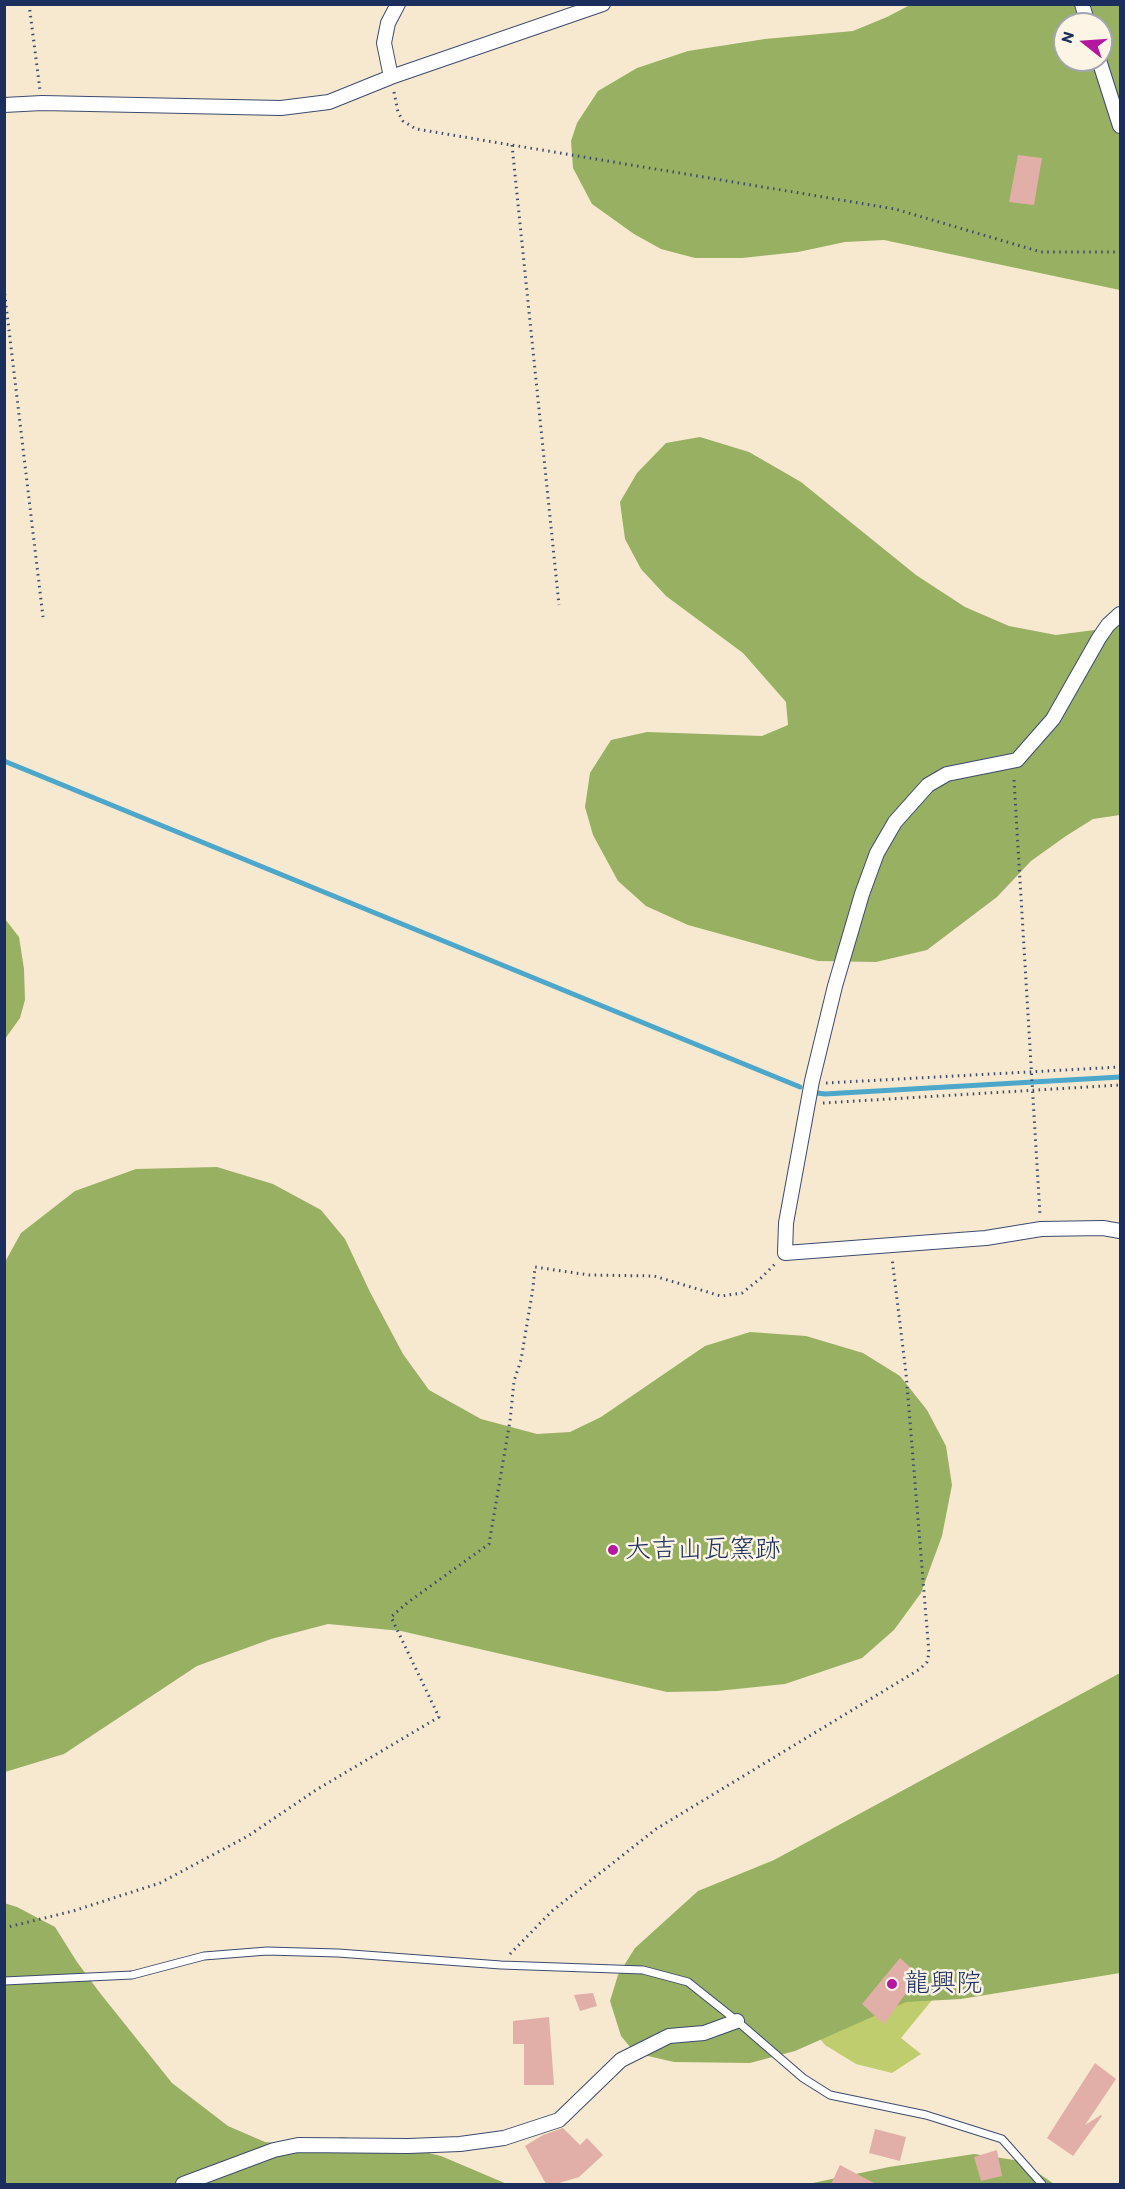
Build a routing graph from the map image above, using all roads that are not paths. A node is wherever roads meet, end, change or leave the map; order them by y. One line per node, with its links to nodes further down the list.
1 (398, 4): 4 (street)
2 (603, 4): 4 (street)
3 (1104, 72): 6 (street)
4 (391, 77): 5 (street)
5 (4, 105)
6 (1120, 126)
7 (1120, 614): 8 (street)
8 (1120, 1231)
9 (4, 1981): 10 (lane)
10 (737, 2021): 11 (street); 12 (lane)
11 (183, 2184)
12 (1042, 2184)

